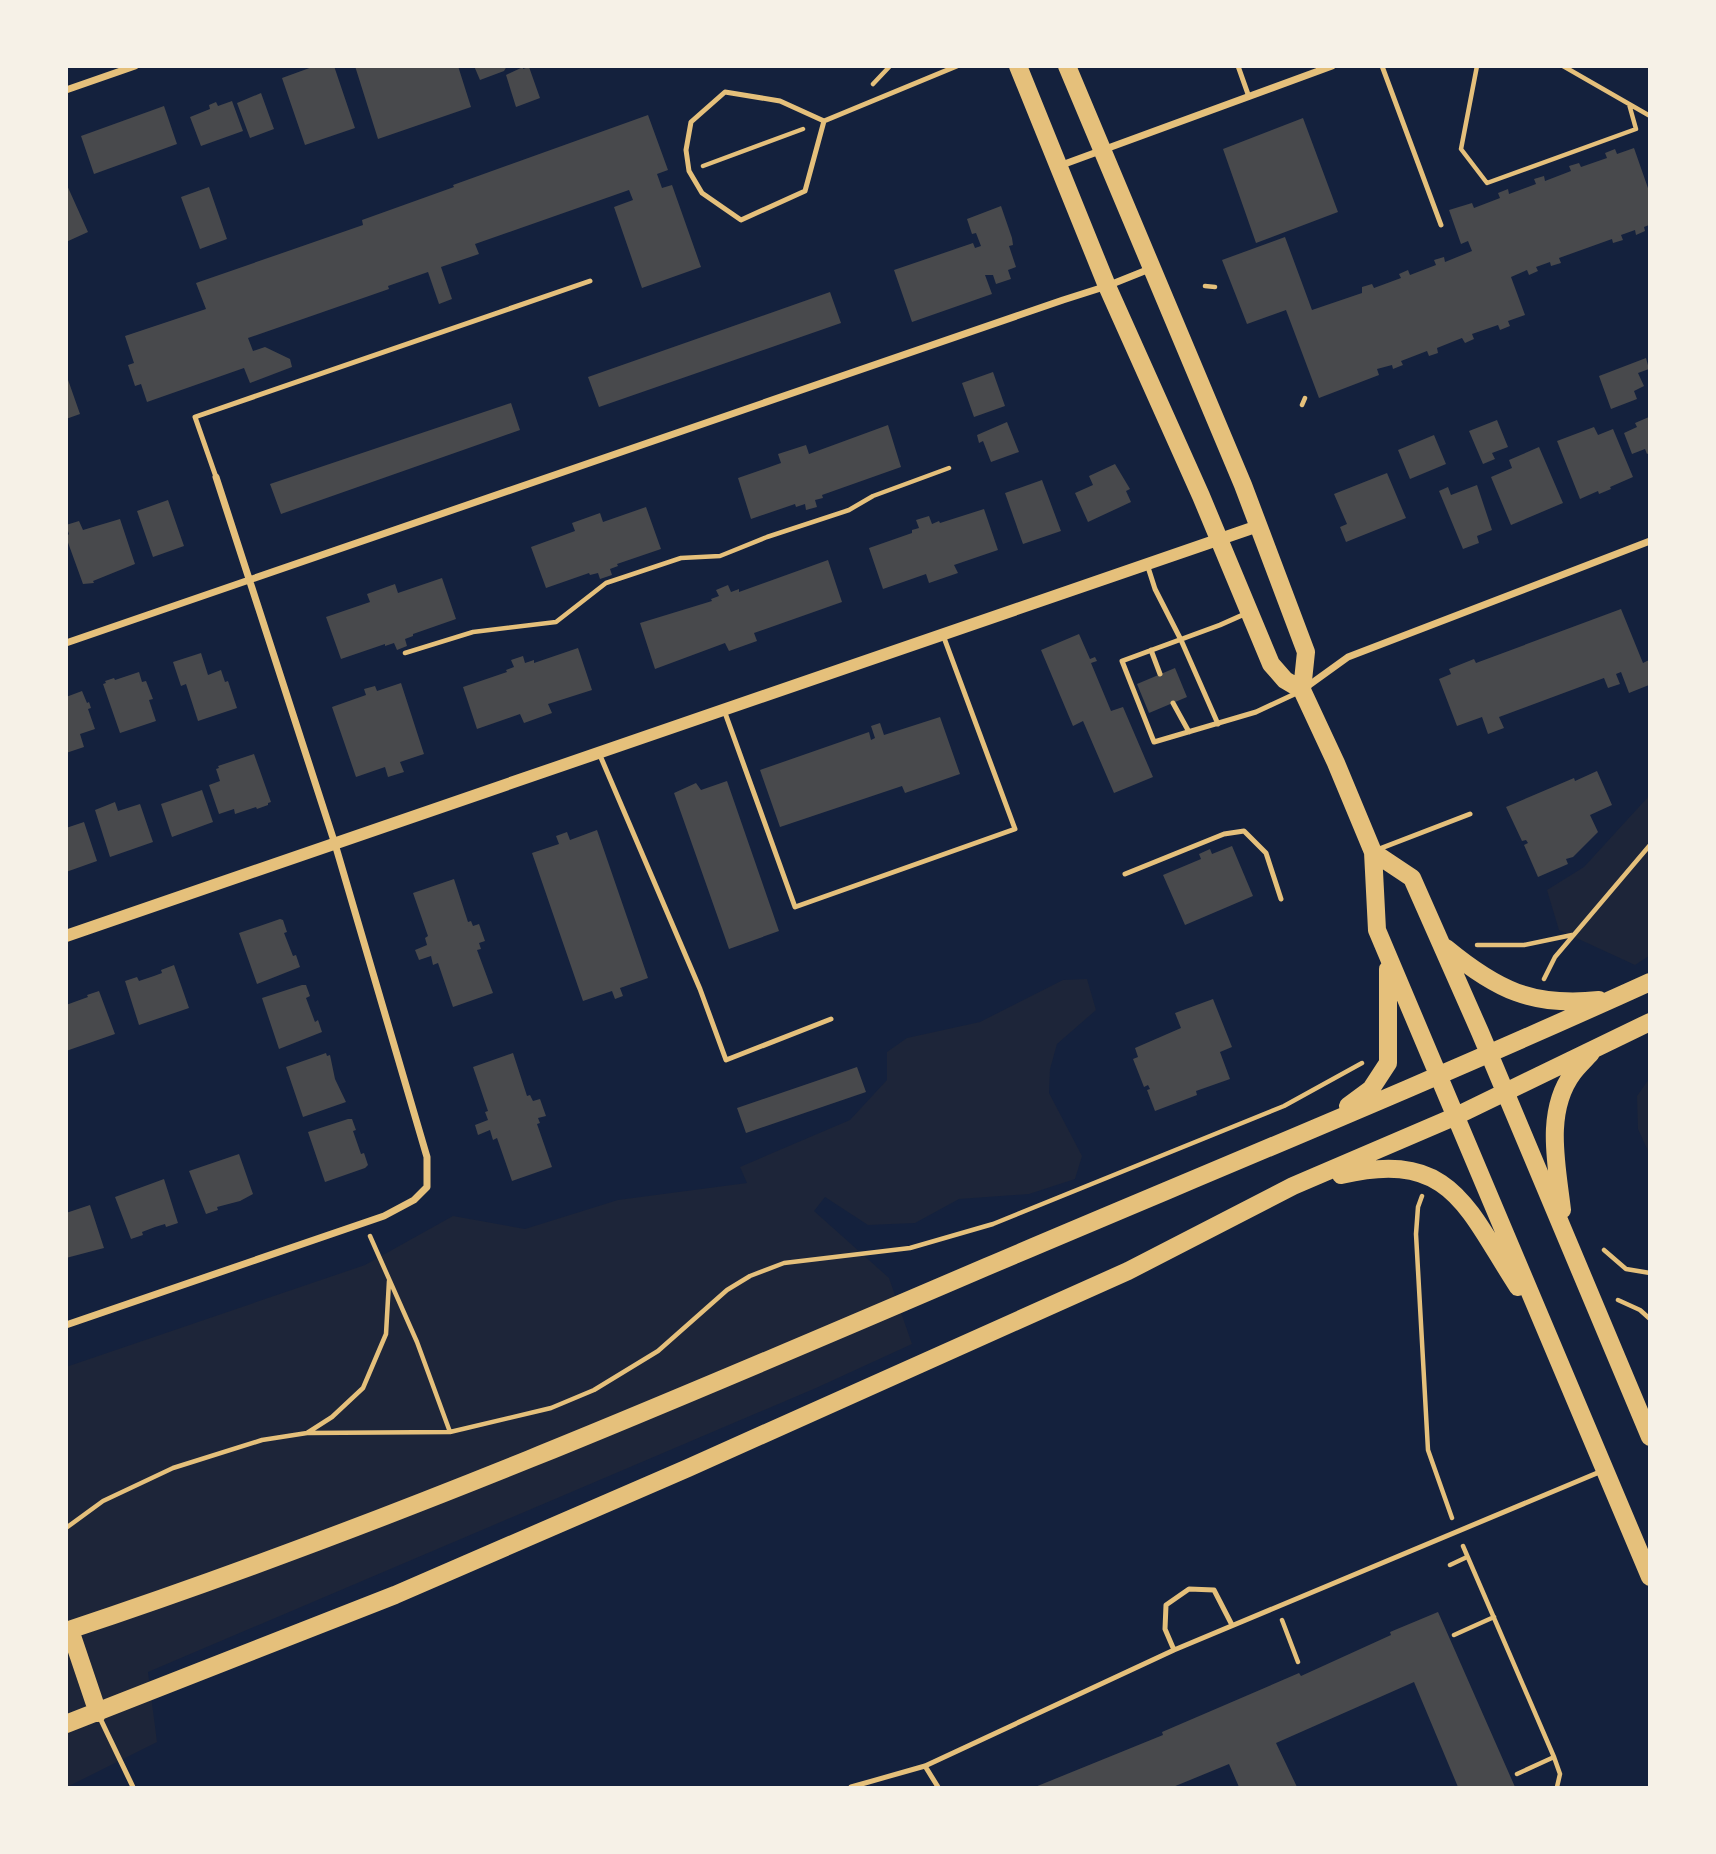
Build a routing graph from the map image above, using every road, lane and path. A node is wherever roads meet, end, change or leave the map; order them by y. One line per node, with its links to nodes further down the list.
1 (135, 66): 10 (street)
2 (957, 66): 14 (lane)
3 (1018, 66): 16 (main road)
4 (1067, 66): 15 (main road)
5 (1238, 66): 11 (lane)
6 (1332, 66): 11 (street)
7 (1382, 66): 18 (lane)
8 (1478, 66): 12 (path)
9 (1563, 66): 12 (path)
10 (66, 90)
11 (1249, 97): 15 (street)
12 (1629, 104): 13 (path)
13 (1650, 116)
14 (824, 121): 17 (path); 17 (lane); 17 (lane)
15 (1103, 149): 16 (street); 19 (main road)
16 (1059, 166): 21 (main road)
17 (689, 171)
18 (1441, 225)
19 (1152, 267): 21 (street); 28 (main road)
20 (590, 281): 27 (lane)
21 (1107, 286): 29 (main road); 32 (street)
22 (1205, 286): 23 (path)
23 (1215, 287)
24 (1305, 398): 25 (path)
25 (1302, 405)
26 (949, 468): 38 (path)
27 (216, 477): 32 (street)
28 (1258, 526): 29 (street); 40 (main road)
29 (1219, 539): 31 (street); 33 (main road)
30 (1650, 541): 40 (street)
31 (1147, 563): 34 (street); 35 (lane)
32 (250, 580): 36 (street); 47 (street)
33 (1250, 611): 35 (lane); 40 (main road)
34 (943, 635): 42 (street); 42 (lane)
35 (1181, 639): 37 (lane); 43 (lane)
36 (66, 643)
37 (1151, 650): 39 (lane); 44 (lane)
38 (405, 653)
39 (1160, 674)
40 (1301, 690): 43 (lane); 49 (main road)
41 (1173, 702): 44 (lane)
42 (724, 710): 45 (street)
43 (1218, 723): 44 (lane)
44 (1189, 732)
45 (599, 753): 47 (street); 59 (lane)
46 (1470, 814): 49 (lane)
47 (335, 844): 53 (street); 70 (street)
48 (1650, 845): 52 (path)
49 (1373, 852): 54 (main road); 55 (main road)
50 (1125, 874): 51 (lane)
51 (1281, 899)
52 (1573, 935): 54 (path); 57 (path)
53 (66, 936)
54 (1445, 946): 58 (main road); 62 (main road)
55 (1388, 959): 64 (main road); 67 (main road)
56 (1650, 982): 58 (main road)
57 (1541, 985)
58 (1613, 999): 62 (main road)
59 (831, 1019)
60 (1650, 1022): 61 (main road)
61 (1599, 1045): 65 (main road); 71 (main road)
62 (1490, 1054): 64 (main road); 65 (main road)
63 (1372, 1058): 79 (path)
64 (1437, 1077): 66 (main road); 67 (main road)
65 (1504, 1094): 66 (main road); 71 (main road)
66 (1454, 1117): 68 (main road); 78 (main road)
67 (1321, 1124): 91 (main road)
68 (1293, 1186): 78 (main road); 95 (main road)
69 (1423, 1192): 84 (path)
70 (365, 1222): 74 (path); 77 (street)
71 (1564, 1231): 81 (main road)
72 (1604, 1250): 73 (path)
73 (1650, 1273)
74 (389, 1280): 79 (path); 80 (path)
75 (1618, 1300): 76 (path)
76 (1650, 1319)
77 (66, 1325)
78 (1544, 1326): 82 (main road)
79 (450, 1432): 80 (path)
80 (307, 1433): 83 (path)
81 (1650, 1437)
82 (1605, 1470): 84 (lane); 87 (main road)
83 (66, 1528)
84 (1457, 1533): 85 (path); 88 (lane)
85 (1467, 1557): 86 (path); 89 (path)
86 (1450, 1565)
87 (1650, 1577)
88 (1276, 1605): 90 (lane); 94 (path)
89 (1494, 1617): 92 (path); 97 (path)
90 (1232, 1625): 93 (lane); 93 (lane)
91 (68, 1630): 95 (main road)
92 (1454, 1635)
93 (1174, 1650): 98 (lane)
94 (1298, 1662)
95 (98, 1713): 96 (main road); 100 (lane)
96 (66, 1724)
97 (1554, 1757): 99 (path); 103 (path)
98 (925, 1766): 101 (lane); 102 (lane)
99 (1517, 1774)
100 (133, 1787)
101 (851, 1787)
102 (938, 1787)
103 (1557, 1787)

